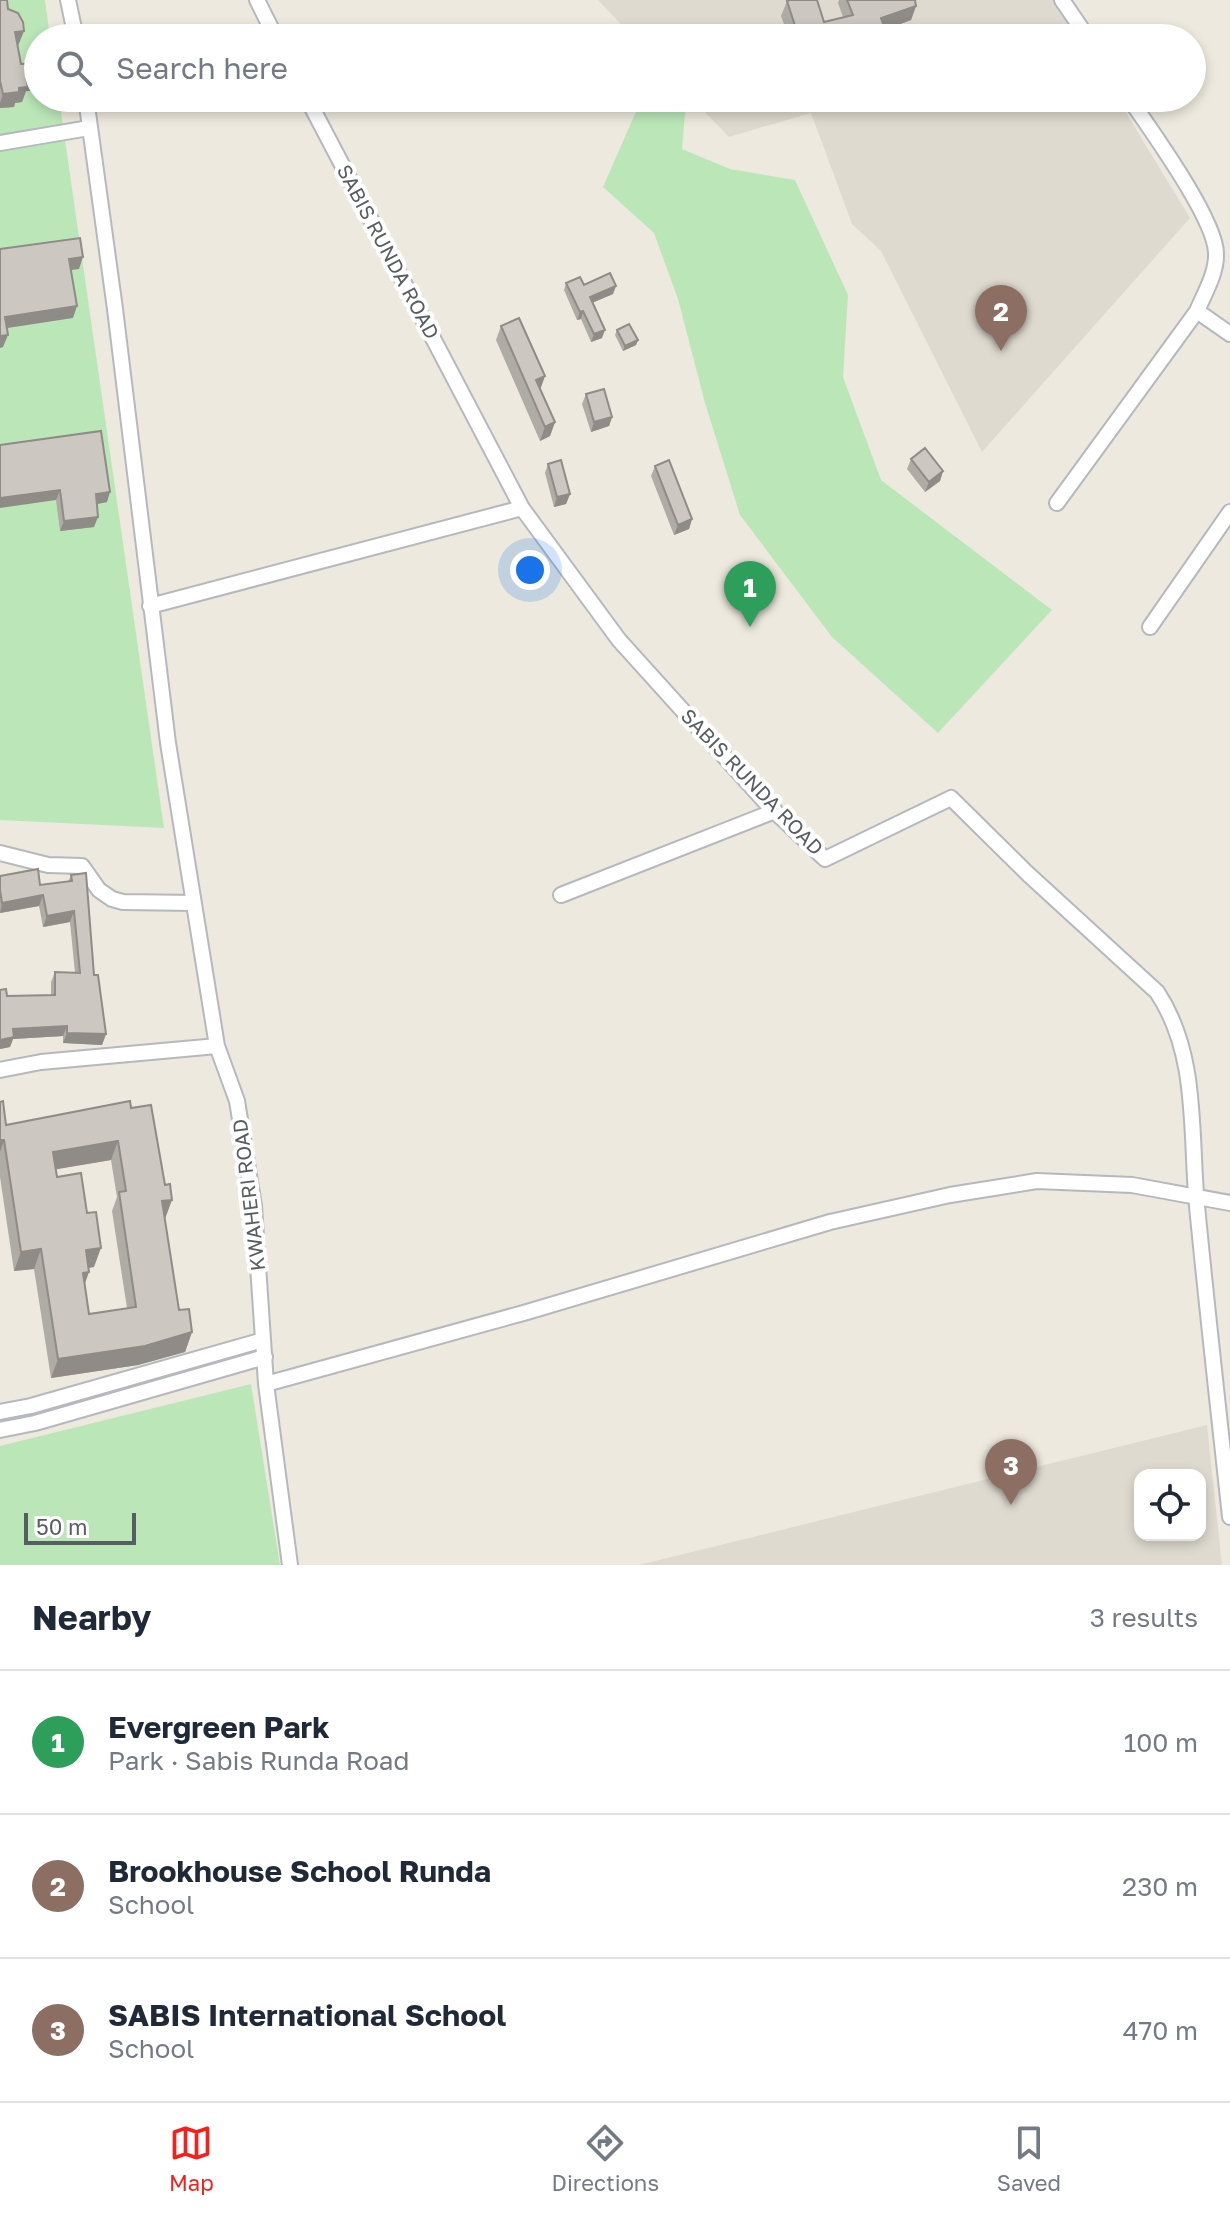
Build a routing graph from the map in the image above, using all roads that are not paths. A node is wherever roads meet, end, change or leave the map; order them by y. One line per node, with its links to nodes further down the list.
1 (68, 0): 4 (street)
2 (257, 0): 5 (street)
3 (1062, 0): 6 (street)
4 (73, 24)
5 (269, 24)
6 (1078, 24)
7 (87, 112): 10 (street, KWAHERI ROAD)
8 (314, 112): 15 (street, SABIS RUNDA ROAD)
9 (1138, 112): 12 (street)
10 (89, 128): 11 (street); 17 (street, KWAHERI ROAD)
11 (0, 143)
12 (1197, 311): 13 (street); 14 (street)
13 (1230, 334)
14 (1057, 503)
15 (522, 508): 17 (street); 19 (street, SABIS RUNDA ROAD)
16 (1230, 512): 18 (street)
17 (150, 606): 22 (street, KWAHERI ROAD)
18 (1150, 627)
19 (775, 811): 21 (street); 25 (street, SABIS RUNDA ROAD)
20 (1, 852): 22 (street)
21 (561, 895)
22 (194, 903): 23 (street, KWAHERI ROAD)
23 (217, 1046): 24 (street); 27 (street, KWAHERI ROAD)
24 (0, 1070)
25 (1196, 1195): 26 (street); 29 (street); 32 (street, SABIS RUNDA ROAD)
26 (1230, 1203)
27 (263, 1340): 28 (street, KWAHERI ROAD); 30 (street)
28 (265, 1357): 29 (street, KWAHERI ROAD); 31 (street)
29 (266, 1384): 33 (street, KWAHERI ROAD)
30 (4, 1411): 31 (street)
31 (6, 1429)
32 (1230, 1517)
33 (290, 1565)

